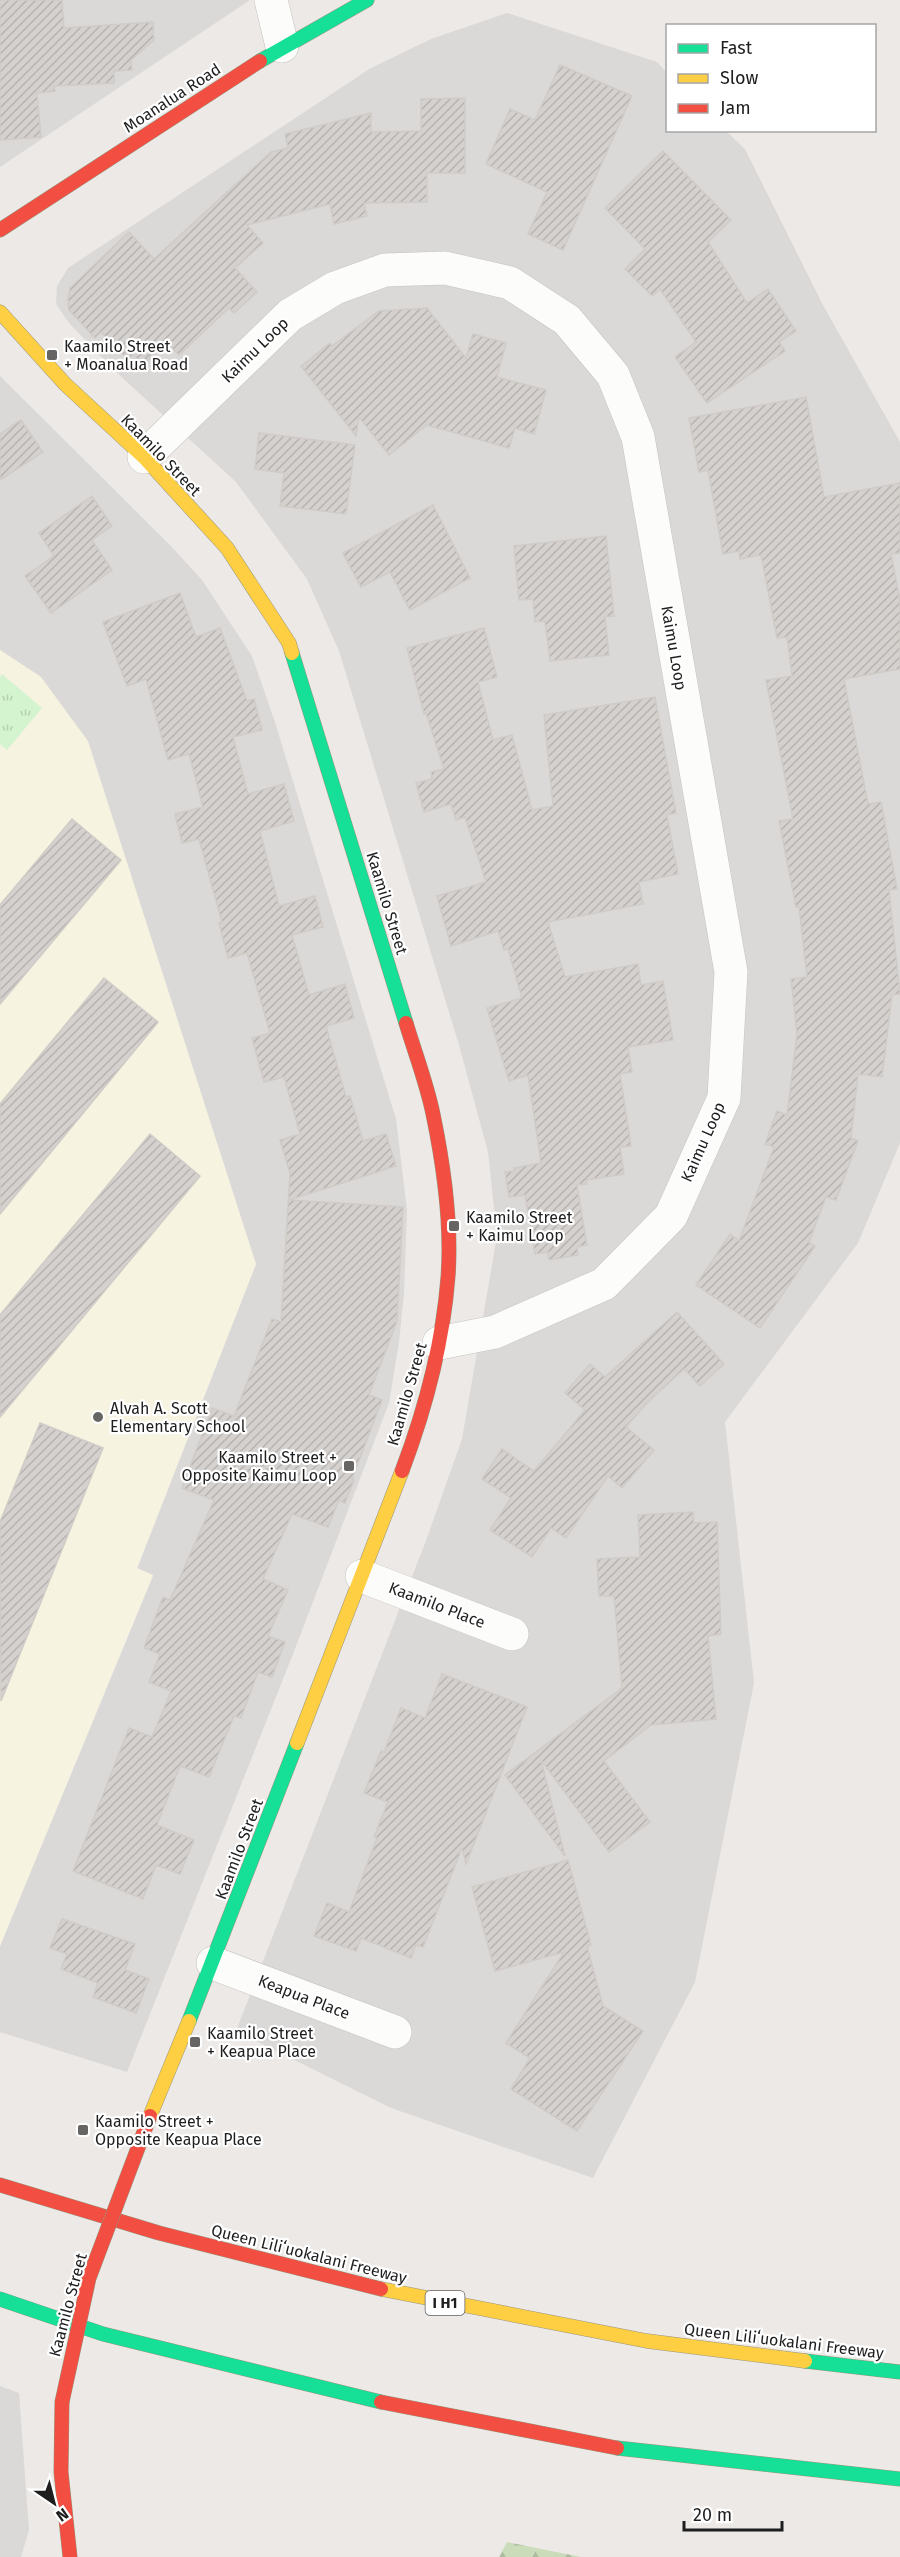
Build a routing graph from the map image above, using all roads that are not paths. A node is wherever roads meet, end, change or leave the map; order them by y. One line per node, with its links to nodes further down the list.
1 (272, 0): 3 (street)
2 (367, 0): 3 (main road, Moanalua Road)
3 (282, 46): 4 (main road, Moanalua Road)
4 (0, 230)
5 (0, 312): 6 (main road, Kaamilo Street)
6 (144, 457): 7 (main road, Kaamilo Street); 7 (street, Kaimu Loop)
7 (439, 1342): 8 (main road, Kaamilo Street)
8 (362, 1576): 9 (street, Kaamilo Place); 10 (main road, Kaamilo Street)
9 (512, 1634)
10 (213, 1963): 11 (street, Keapua Place); 16 (main road, Kaamilo Street, bridge)
11 (395, 2032)
12 (0, 2185): 14 (main road, Queen Liliʻuokalani Freeway / I H1)
13 (0, 2299): 15 (main road)
14 (900, 2372)
15 (900, 2479)
16 (70, 2557)

